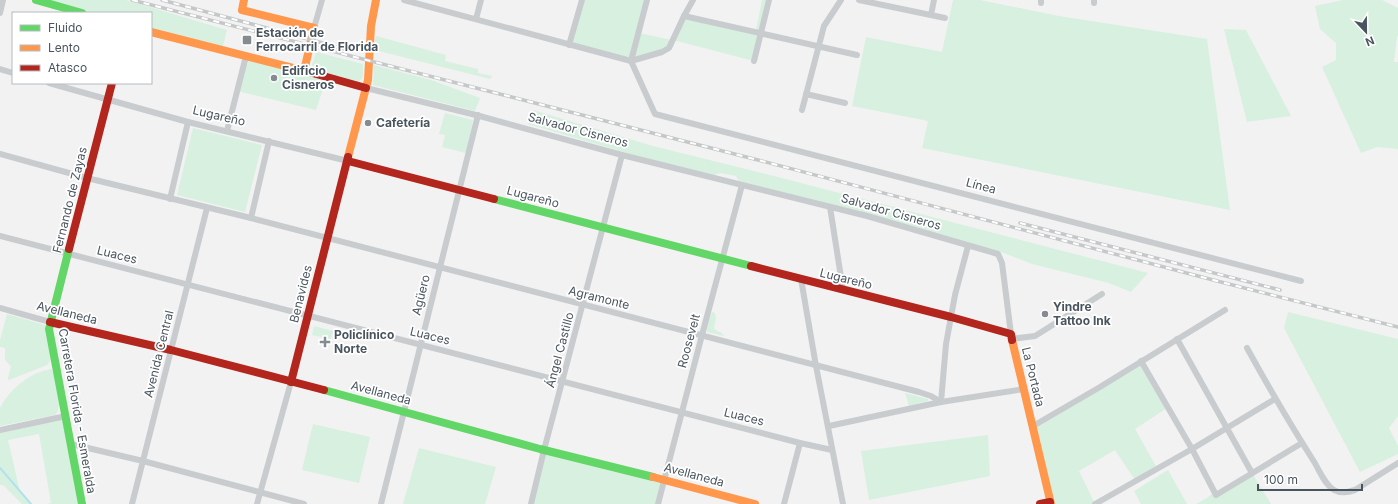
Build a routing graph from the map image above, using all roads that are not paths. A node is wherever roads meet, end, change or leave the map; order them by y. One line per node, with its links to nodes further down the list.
1 (3, 0): 17 (street)
2 (36, 0): 16 (street)
3 (244, 0): 22 (street)
4 (322, 0): 22 (street)
5 (376, 0): 36 (street, Benavides)
6 (404, 0): 21 (street)
7 (481, 0): 21 (street)
8 (582, 0): 25 (street)
9 (647, 0): 30 (street)
10 (693, 0): 19 (street)
11 (769, 0): 24 (street)
12 (841, 0): 26 (street)
13 (859, 0): 15 (street)
14 (934, 0): 18 (street)
15 (879, 2): 18 (street)
16 (78, 12)
17 (0, 13)
18 (931, 15): 20 (street)
19 (684, 16): 24 (street); 30 (street)
20 (945, 18)
21 (476, 20): 25 (street)
22 (314, 28): 32 (street)
23 (152, 32): 28 (street, Salvador Cisneros)
24 (762, 32): 26 (street); 29 (street)
25 (569, 44): 30 (street)
26 (818, 46): 27 (street); 37 (street)
27 (857, 55)
28 (246, 56): 32 (street, Salvador Cisneros); 43 (street)
29 (754, 61)
30 (631, 62): 64 (street, Línea)
31 (0, 69): 33 (street)
32 (304, 71): 36 (street, Salvador Cisneros)
33 (12, 73)
34 (53, 84): 38 (street, Lugareño)
35 (112, 84): 38 (street, Fernando de Zayas)
36 (366, 88): 41 (street, Salvador Cisneros); 47 (street, Benavides)
37 (806, 94): 39 (street); 40 (street)
38 (108, 99): 42 (street, Lugareño); 48 (street, Fernando de Zayas)
39 (845, 103)
40 (802, 110)
41 (478, 115): 46 (street, Salvador Cisneros); 50 (street, Agüero)
42 (188, 122): 43 (street, Lugareño); 51 (street)
43 (227, 131): 44 (street, Lugareño)
44 (269, 141): 47 (street, Lugareño); 54 (street)
45 (0, 154): 48 (street, Agramonte)
46 (622, 154): 49 (street, Salvador Cisneros); 55 (street, Ángel Castillo)
47 (348, 161): 50 (street, Lugareño); 57 (street, Benavides)
48 (87, 178): 51 (street, Agramonte); 59 (street, Fernando de Zayas)
49 (742, 185): 52 (street, Salvador Cisneros); 61 (street, Roosevelt)
50 (459, 190): 55 (street, Lugareño); 62 (street, Agüero)
51 (170, 199): 53 (street, Agramonte)
52 (830, 207): 58 (street, Salvador Cisneros); 66 (street)
53 (207, 208): 54 (street, Agramonte); 65 (street, Avenida Central)
54 (251, 218): 57 (street, Agramonte)
55 (603, 228): 61 (street, Lugareño); 68 (street, Ángel Castillo)
56 (0, 236): 59 (street, Luaces)
57 (328, 239): 62 (street, Agramonte); 71 (street, Benavides)
58 (968, 246): 60 (street, Salvador Cisneros); 72 (street)
59 (69, 254): 65 (street, Luaces); 73 (street, Fernando de Zayas)
60 (998, 254): 75 (street, La Portada)
61 (723, 259): 63 (street, Lugareño); 74 (street, Roosevelt)
62 (440, 268): 68 (street, Agramonte); 77 (street, Agüero)
63 (801, 279): 66 (street, Lugareño); 81 (street)
64 (1301, 281)
65 (188, 285): 71 (street, Luaces); 79 (street, Avenida Central)
66 (843, 290): 72 (street, Lugareño)
67 (1102, 294): 75 (street)
68 (582, 305): 74 (street, Agramonte); 83 (street, Ángel Castillo)
69 (0, 308): 73 (street, Avellaneda)
70 (1225, 310): 76 (street)
71 (308, 316): 77 (street, Luaces); 82 (street, Benavides)
72 (950, 317): 75 (street, Lugareño); 86 (street)
73 (50, 322): 79 (street, Avellaneda); 89 (street, Carretera Florida - Esmeralda)
74 (702, 335): 81 (street, Agramonte); 88 (street, Roosevelt)
75 (1011, 336): 84 (street, La Portada)
76 (1177, 339): 80 (street); 92 (street)
77 (420, 345): 83 (street, Luaces); 87 (street, Agüero)
78 (1247, 348): 85 (street)
79 (171, 350): 82 (street, Avellaneda); 100 (street, Avenida Central)
80 (1141, 361): 91 (street); 97 (street)
81 (816, 366): 86 (street, Agramonte); 90 (street)
82 (291, 382): 87 (street, Avellaneda); 104 (street, Benavides)
83 (563, 382): 88 (street, Luaces); 98 (street, Ángel Castillo)
84 (1024, 389): 86 (street); 91 (street, La Portada)
85 (1275, 398): 92 (street); 95 (street)
86 (941, 402): 90 (street)
87 (404, 411): 98 (street, Avellaneda); 110 (street, Agüero)
88 (682, 412): 94 (street, Luaces); 103 (street, Roosevelt)
89 (66, 416): 93 (street); 96 (street, Carretera Florida - Esmeralda)
90 (829, 426): 99 (street)
91 (1033, 426): 105 (street, La Portada)
92 (1226, 428): 97 (street); 102 (street)
93 (0, 430)
94 (800, 443): 99 (street, Luaces); 114 (street)
95 (1302, 443): 101 (street); 102 (street)
96 (71, 444): 100 (street); 106 (street, Carretera Florida - Esmeralda)
97 (1192, 449): 102 (street); 117 (street)
98 (544, 450): 103 (street, Avellaneda); 111 (street, Ángel Castillo)
99 (832, 450): 115 (street)
100 (143, 461): 104 (street); 107 (street, Avenida Central)
101 (1398, 463)
102 (1252, 473)
103 (665, 480): 112 (street, Roosevelt); 113 (street, Avellaneda)
104 (260, 493): 108 (street, Benavides); 109 (street)
105 (1051, 503): 116 (street)
106 (82, 504)
107 (132, 504)
108 (258, 504)
109 (304, 504)
110 (381, 504)
111 (531, 504)
112 (658, 504)
113 (755, 504)
114 (784, 504)
115 (843, 504)
116 (1040, 504)
117 (1095, 504)

